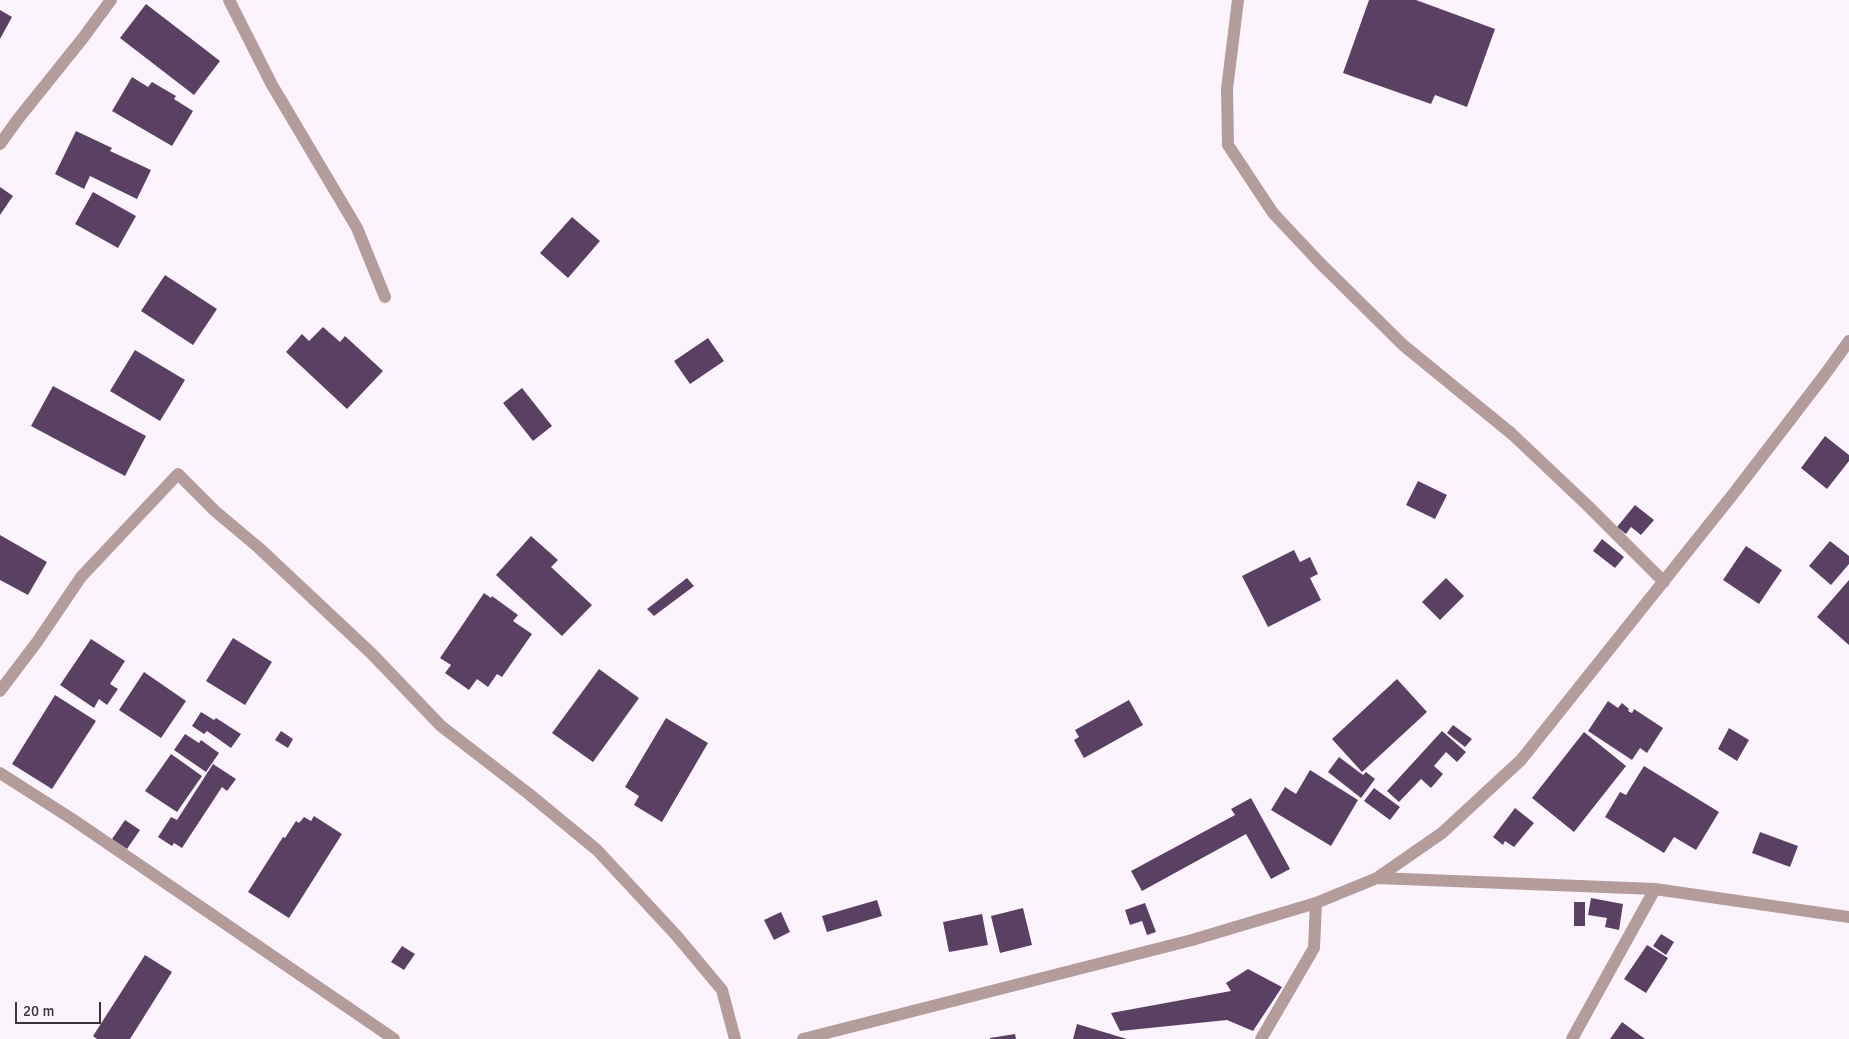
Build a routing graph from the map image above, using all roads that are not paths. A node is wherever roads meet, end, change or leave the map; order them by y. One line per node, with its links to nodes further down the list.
1 (111, 0): 4 (street)
2 (229, 0): 5 (street)
3 (1238, 0): 7 (street)
4 (0, 144)
5 (385, 297)
6 (1849, 341): 7 (street)
7 (1664, 582): 10 (street)
8 (0, 691): 15 (street)
9 (0, 773): 14 (street)
10 (1377, 878): 11 (street); 12 (street)
11 (1655, 889): 13 (street); 18 (street)
12 (1316, 903): 16 (street); 17 (street)
13 (1849, 917)
14 (394, 1039)
15 (735, 1039)
16 (803, 1039)
17 (1261, 1039)
18 (1572, 1039)

